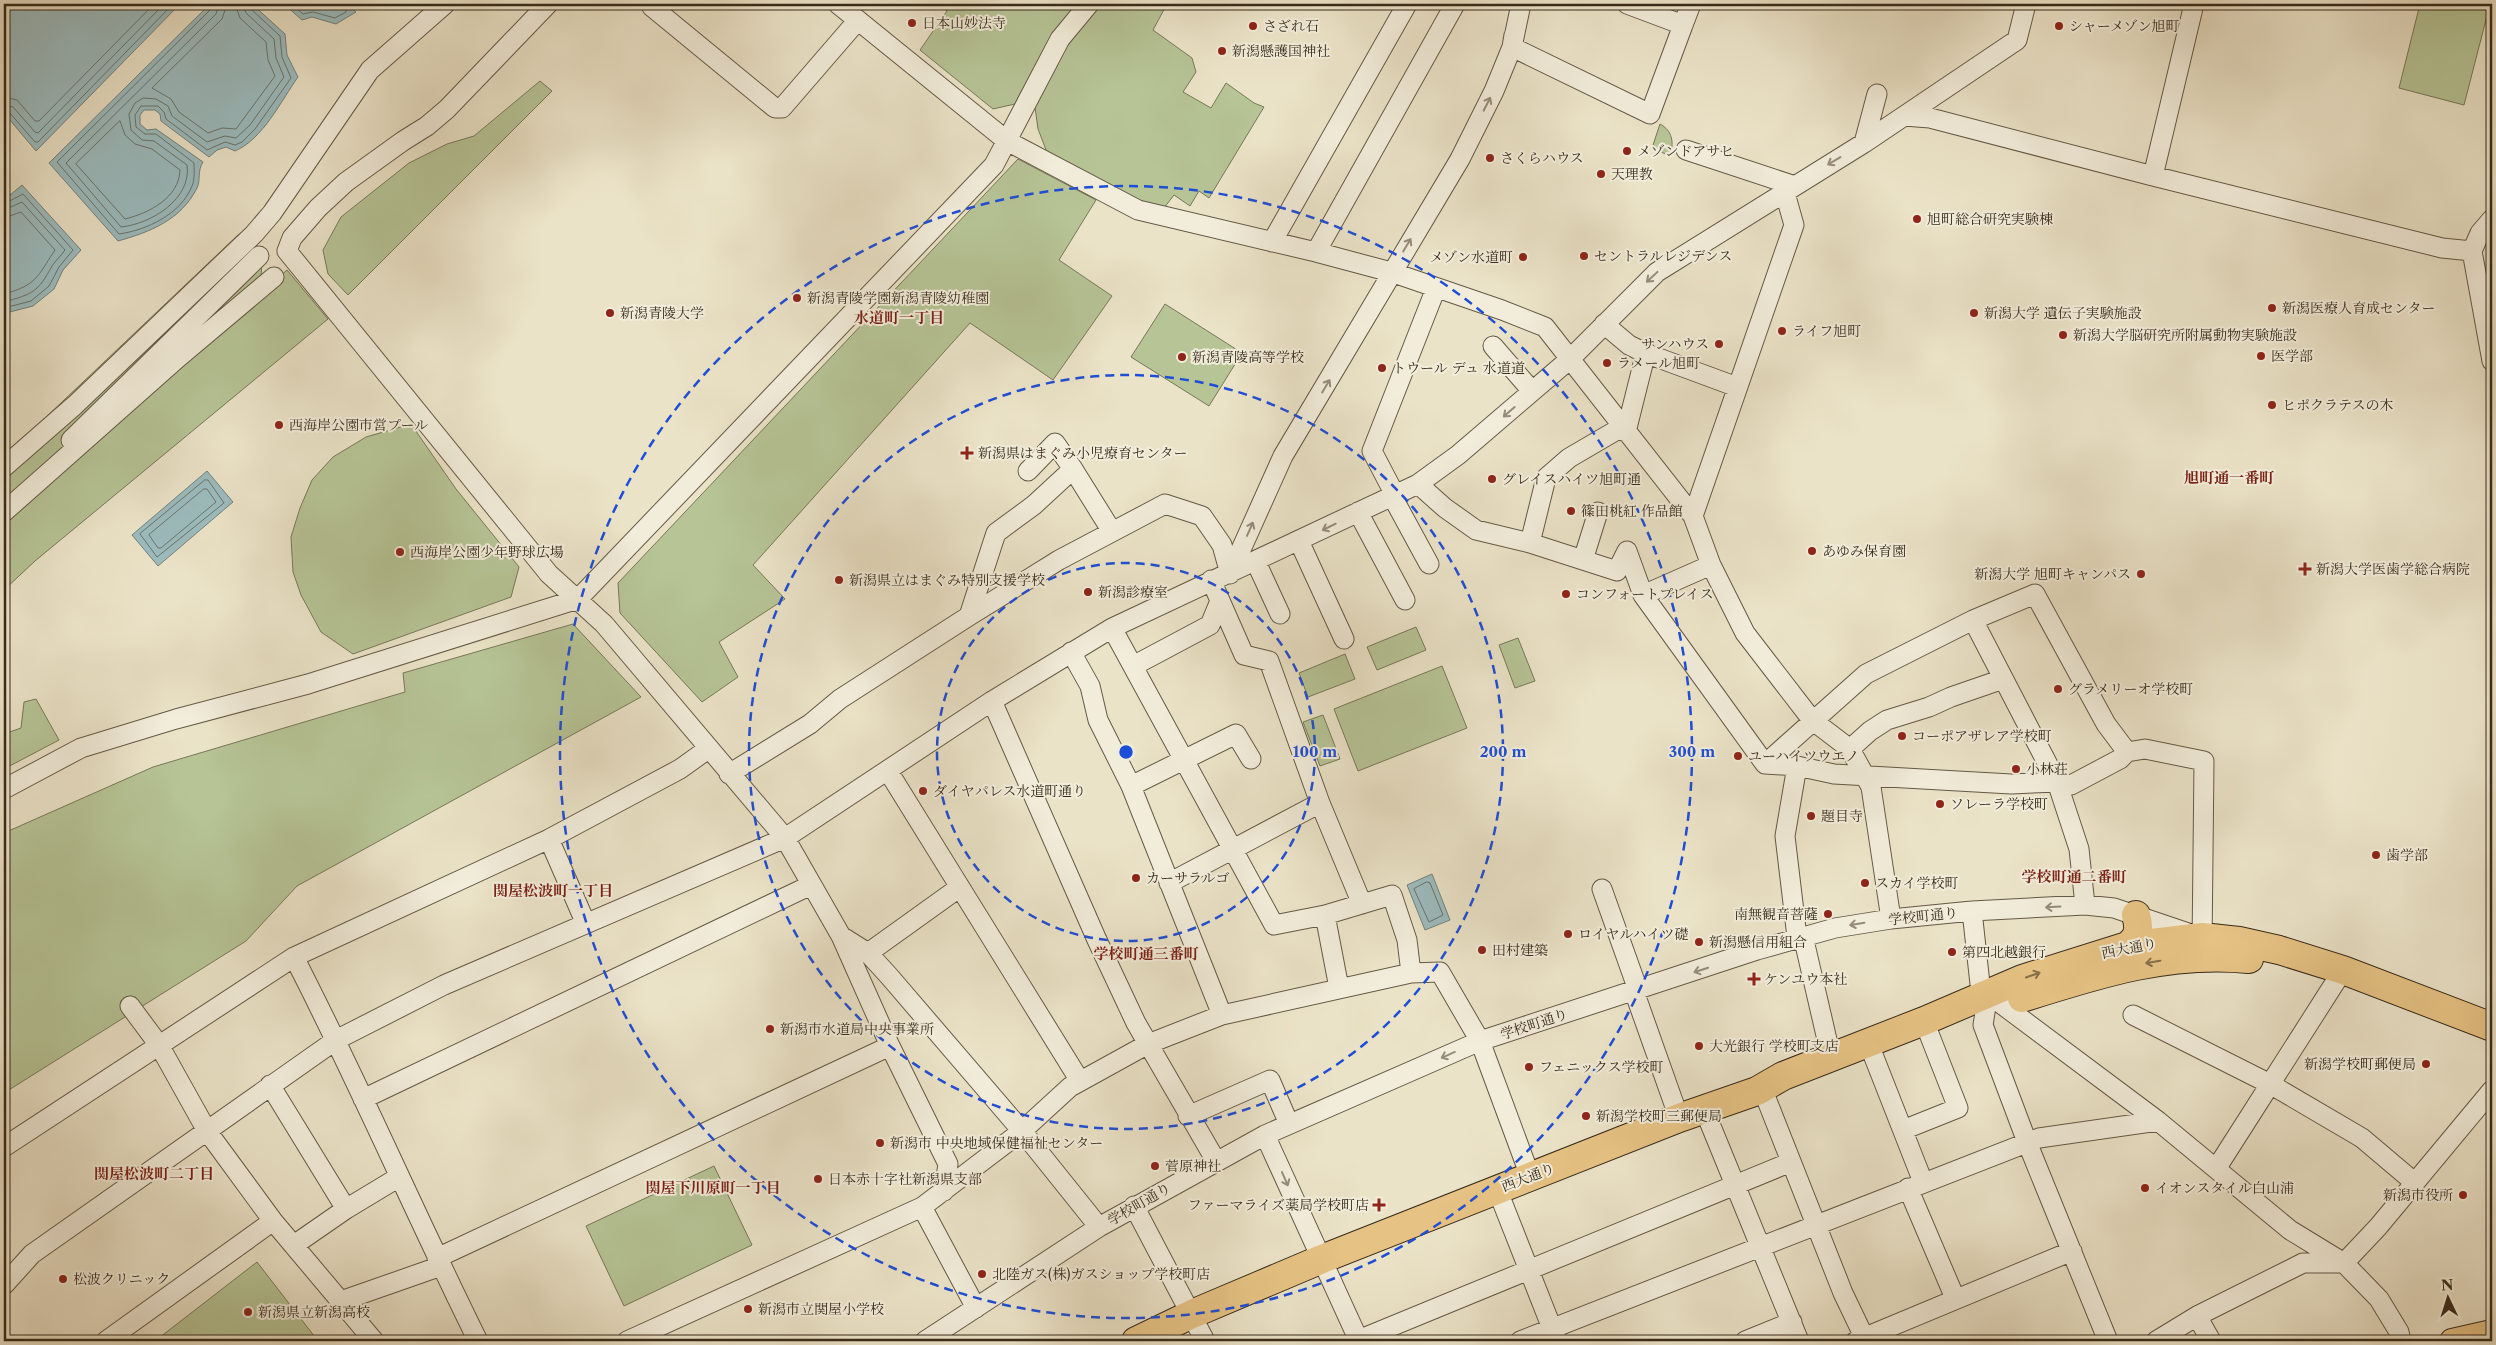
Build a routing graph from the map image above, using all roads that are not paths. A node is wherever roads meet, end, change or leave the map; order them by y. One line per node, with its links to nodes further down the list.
1 (445, 4): 39 (street)
2 (548, 4): 59 (street)
3 (655, 4): 13 (street)
4 (838, 4): 13 (street)
5 (1089, 4): 18 (street)
6 (1407, 4): 24 (street)
7 (1455, 4): 26 (street)
8 (1521, 4): 15 (street)
9 (1628, 4): 14 (street)
10 (1691, 4): 14 (street)
11 (2026, 4): 17 (street)
12 (2194, 4): 21 (street)
13 (858, 20): 18 (street)
14 (1683, 25): 15 (street)
15 (1512, 47): 28 (street, one-way to 15)
16 (1877, 94): 19 (street)
17 (1904, 116): 19 (street); 21 (street)
18 (1007, 141): 24 (street); 59 (street)
19 (1864, 143): 22 (street, one-way to 22)
20 (1686, 150): 22 (street)
21 (2154, 176): 25 (street)
22 (1790, 189): 31 (street, one-way to 31); 36 (street)
23 (2492, 219): 25 (street)
24 (1272, 242): 26 (street)
25 (2472, 250): 35 (street)
26 (1316, 252): 28 (street)
27 (259, 256): 44 (street)
28 (1390, 272): 30 (street); 56 (street, one-way to 28)
29 (274, 277): 45 (street)
30 (1436, 288): 34 (street); 43 (street)
31 (1604, 324): 33 (street); 34 (street)
32 (1493, 346): 37 (street)
33 (1646, 352): 36 (street); 38 (street)
34 (1570, 359): 37 (street); 38 (street)
35 (2492, 361)
36 (1738, 387): 48 (street)
37 (1532, 391): 42 (street, one-way to 42)
38 (1624, 429): 48 (street); 51 (street)
39 (4, 467)
40 (1073, 469): 41 (street); 49 (street); 63 (street)
41 (1028, 471)
42 (1418, 484): 43 (street); 51 (street)
43 (1394, 496): 46 (street); 54 (street)
44 (4, 498)
45 (4, 512)
46 (1358, 512): 50 (street, one-way to 50); 60 (street)
47 (1598, 512): 52 (street)
48 (1693, 516): 55 (street)
49 (1111, 530): 56 (street); 63 (street)
50 (1299, 541): 53 (street); 66 (street)
51 (1530, 543): 52 (street)
52 (1583, 560): 58 (street)
53 (1256, 562): 56 (street); 62 (street)
54 (1429, 564)
55 (1711, 565): 58 (street); 71 (street)
56 (1230, 574): 57 (street)
57 (1211, 580): 61 (street); 65 (street)
58 (1643, 595): 77 (street)
59 (578, 599): 73 (street); 84 (street)
60 (1405, 600)
61 (1220, 601): 68 (street); 85 (street)
62 (1280, 614)
63 (969, 616): 80 (street)
64 (1973, 620): 69 (street); 71 (street); 74 (street)
65 (1112, 628): 67 (street); 68 (street)
66 (1344, 639)
67 (1071, 652): 70 (street); 83 (street)
68 (1132, 666): 75 (street)
69 (2003, 679): 72 (street); 82 (street)
70 (992, 701): 79 (street); 119 (street)
71 (1812, 720): 72 (street); 77 (street)
72 (1850, 749): 81 (street)
73 (708, 750): 80 (street); 87 (street)
74 (2127, 752): 82 (street); 103 (street)
75 (1184, 759): 76 (street); 83 (street); 88 (street)
76 (1250, 759)
77 (1765, 764): 78 (street)
78 (1797, 766): 81 (street); 101 (street)
79 (888, 771): 86 (street); 91 (street)
80 (729, 774): 86 (street)
81 (1866, 776): 82 (street); 98 (street)
82 (2057, 782): 94 (street)
83 (1131, 786): 89 (street)
84 (4, 790)
85 (1320, 803): 88 (street); 93 (street)
86 (785, 838): 90 (street); 99 (street)
87 (549, 839): 99 (street); 105 (street)
88 (1233, 850): 89 (street); 96 (street)
89 (1169, 883): 112 (street)
90 (811, 885): 100 (street); 128 (street)
91 (960, 887): 104 (street); 123 (street)
92 (1602, 889): 109 (street)
93 (1362, 904): 96 (street); 107 (street)
94 (2085, 905): 95 (street, 学校町通り, one-way to 95); 97 (street, 学校町通り)
95 (1972, 911): 98 (street, 学校町通り); 110 (street)
96 (1325, 915): 108 (street)
97 (2136, 915): 102 (highway); 103 (street, 学校町通り)
98 (1891, 919): 101 (street, 学校町通り, one-way to 101)
99 (586, 924): 116 (street)
100 (841, 936): 104 (street); 121 (street)
101 (1800, 937): 109 (street, 学校町通り, one-way to 109); 122 (street)
102 (2127, 946): 103 (highway, 西大通り); 110 (highway, 西大通り, one-way to 102)
103 (2202, 948): 106 (highway, 西大通り); 110 (highway, 西大通り, one-way to 110)
104 (868, 953): 136 (street)
105 (294, 957): 116 (street); 120 (street)
106 (2343, 970): 115 (highway, 西大通り); 124 (street)
107 (1411, 974): 108 (street); 117 (street)
108 (1339, 988): 112 (street)
109 (1636, 991): 117 (street, 学校町通り); 131 (street)
110 (1992, 1002): 114 (highway, 西大通り); 132 (street); 138 (street)
111 (130, 1006): 120 (street)
112 (1222, 1015): 119 (street)
113 (2133, 1015): 124 (street)
114 (1924, 1021): 118 (highway, 西大通り); 134 (street)
115 (2492, 1027)
116 (336, 1040): 125 (street); 128 (street)
117 (1480, 1041): 133 (street, 学校町通り, one-way to 133); 143 (street)
118 (1868, 1042): 122 (highway, 西大通り); 134 (street)
119 (1148, 1044): 123 (street); 130 (street)
120 (159, 1045): 135 (street); 139 (street)
121 (890, 1046): 149 (street); 160 (street)
122 (1831, 1057): 126 (highway, 西大通り)
123 (1080, 1081): 136 (street)
124 (2270, 1084): 142 (street); 145 (street)
125 (270, 1085): 135 (street); 152 (street)
126 (1762, 1088): 129 (highway, 西大通り); 141 (street)
127 (2492, 1090): 145 (street)
128 (363, 1099): 144 (street)
129 (1704, 1109): 131 (highway, 西大通り); 146 (street)
130 (1188, 1116): 133 (street); 140 (street)
131 (1678, 1118): 143 (highway, 西大通り)
132 (2158, 1121): 138 (street); 142 (street)
133 (1289, 1124): 137 (street, 学校町通り)
134 (1903, 1130): 147 (street)
135 (207, 1131): 153 (street); 163 (street)
136 (1022, 1131): 149 (street); 155 (street)
137 (1265, 1135): 140 (street, 学校町通り); 159 (street, one-way to 159)
138 (2027, 1142): 147 (street); 158 (street)
139 (4, 1147)
140 (1216, 1161): 150 (street, 学校町通り)
141 (1791, 1162): 146 (street); 154 (street)
142 (2216, 1169): 161 (street)
143 (1530, 1176): 148 (highway, 西大通り)
144 (399, 1177): 152 (street); 160 (street)
145 (2414, 1182): 161 (street)
146 (1735, 1185): 157 (street); 162 (street)
147 (1916, 1185): 154 (street); 164 (street)
148 (1497, 1189): 159 (highway, 西大通り); 162 (street)
149 (944, 1191): 151 (street)
150 (1134, 1206): 155 (street, 学校町通り); 167 (street)
151 (922, 1207): 166 (street); 176 (street)
152 (346, 1209): 156 (street)
153 (273, 1221): 156 (street); 173 (street)
154 (1816, 1225): 157 (street); 172 (street)
155 (1099, 1227): 166 (street, 学校町通り)
156 (294, 1245): 165 (street)
157 (1762, 1247): 169 (street); 171 (street)
158 (2072, 1251): 164 (street); 184 (street)
159 (1322, 1259): 167 (highway, 西大通り); 180 (street)
160 (439, 1262): 165 (street); 175 (street)
161 (2344, 1263): 168 (street); 187 (street)
162 (1528, 1272): 171 (street); 180 (street)
163 (4, 1285)
164 (1955, 1298): 172 (street)
165 (341, 1301): 174 (street)
166 (976, 1308): 177 (street, 学校町通り)
167 (1192, 1314): 178 (highway, 西大通り); 179 (street)
168 (2197, 1316): 185 (street); 186 (street)
169 (1792, 1322): 182 (street); 183 (street)
170 (2492, 1332): 188 (main road)
171 (1554, 1335): 181 (street)
172 (1862, 1340)
173 (106, 1341)
174 (374, 1341)
175 (478, 1341)
176 (627, 1341)
177 (925, 1341)
178 (1136, 1341)
179 (1205, 1341)
180 (1358, 1341)
181 (1520, 1341)
182 (1745, 1341)
183 (1799, 1341)
184 (2108, 1341)
185 (2156, 1341)
186 (2211, 1341)
187 (2402, 1341)
188 (2452, 1341)

